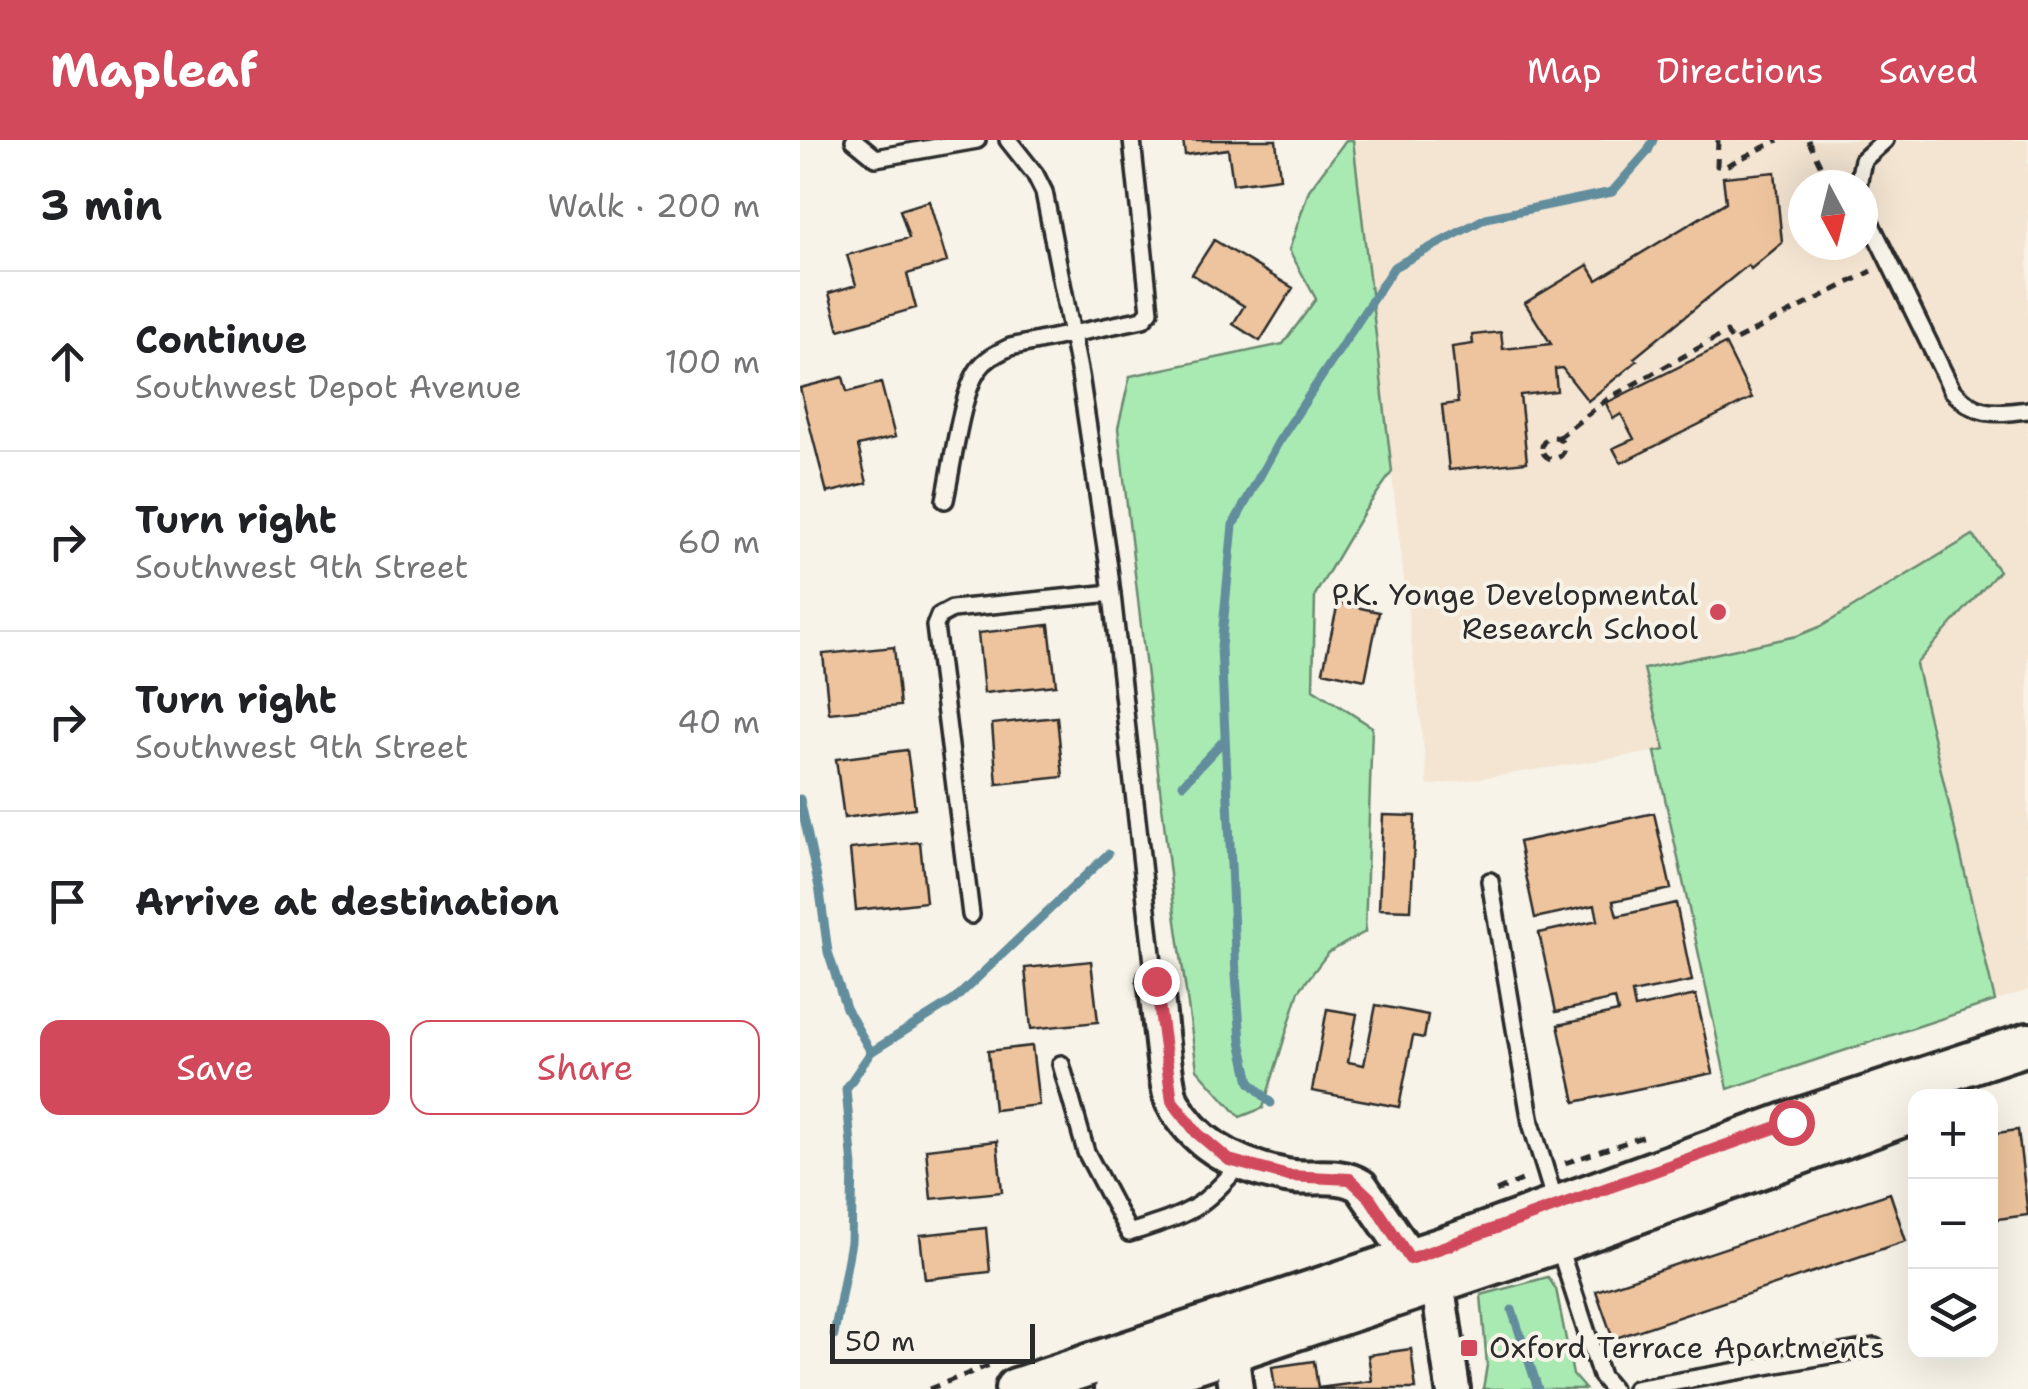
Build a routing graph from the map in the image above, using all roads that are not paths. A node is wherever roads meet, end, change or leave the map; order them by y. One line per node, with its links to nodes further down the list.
1 (854, 140): 2 (lane)
2 (977, 140)
3 (1008, 140): 8 (lane)
4 (1132, 140): 8 (lane)
5 (1885, 140): 6 (lane)
6 (1862, 170)
7 (1878, 239): 9 (lane)
8 (1072, 332): 10 (lane); 11 (lane)
9 (2028, 410)
10 (945, 500)
11 (1112, 592): 13 (lane); 14 (lane)
12 (1490, 882): 21 (lane)
13 (970, 916)
14 (1156, 981): 20 (street)
15 (2028, 1044): 21 (street)
16 (1060, 1064): 20 (lane)
17 (2028, 1072): 18 (street)
18 (1978, 1089)
19 (1908, 1114): 21 (street)
20 (1242, 1163): 22 (street)
21 (1557, 1225): 22 (street); 28 (lane)
22 (1420, 1272): 24 (street); 25 (street); 27 (street)
23 (1875, 1347): 29 (lane)
24 (1234, 1370): 26 (street)
25 (1016, 1389)
26 (1116, 1389)
27 (1453, 1389)
28 (1612, 1389)
29 (1635, 1389)

